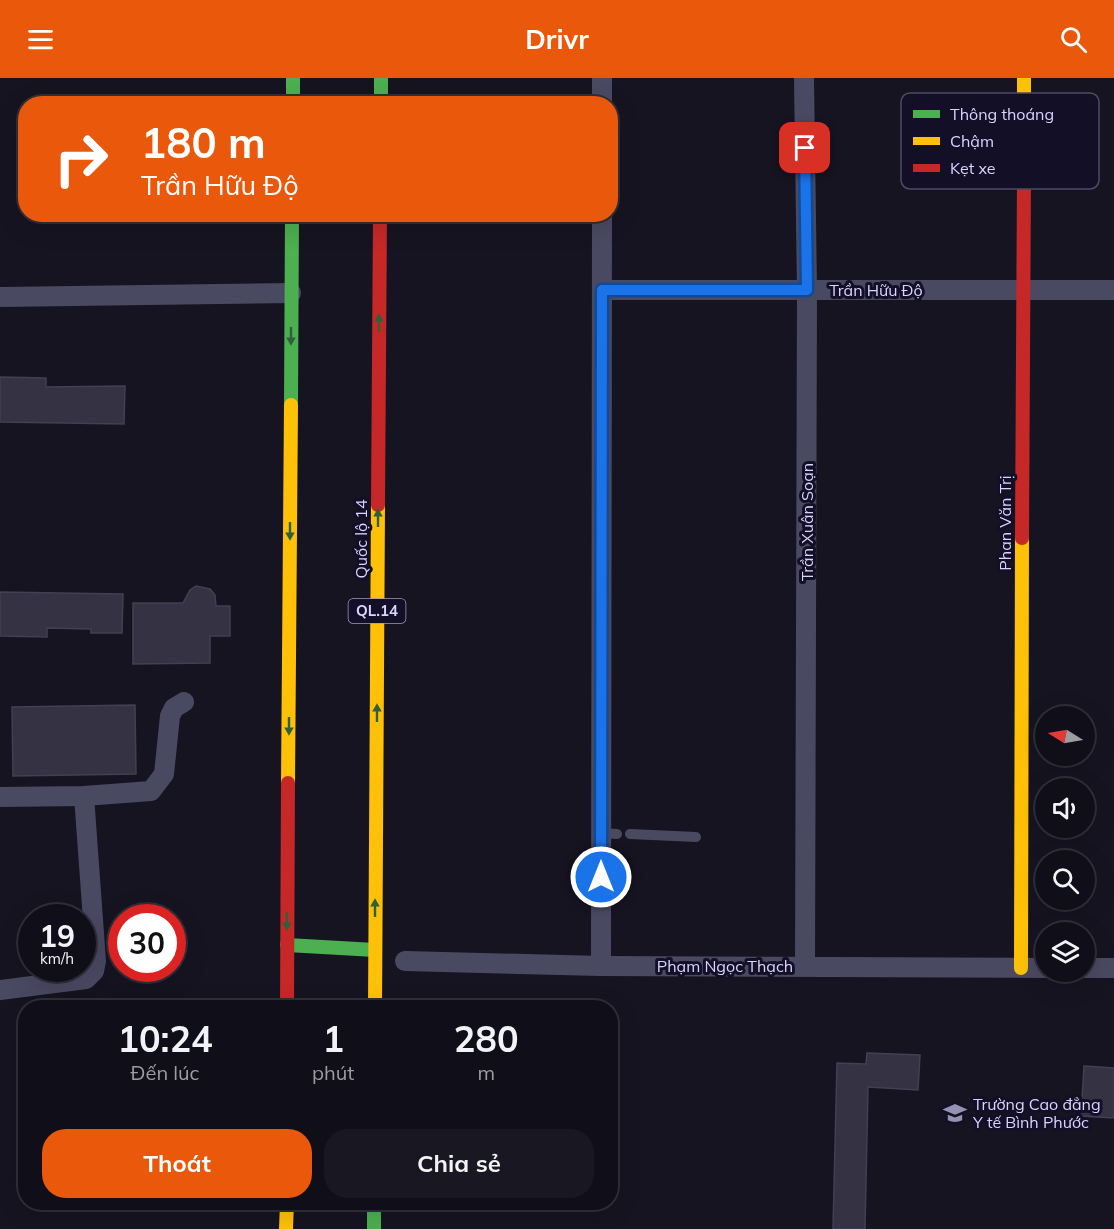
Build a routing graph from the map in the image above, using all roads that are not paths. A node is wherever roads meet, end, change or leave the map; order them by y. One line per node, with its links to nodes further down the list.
1 (293, 78): 7 (main road)
2 (381, 78): 8 (main road)
3 (602, 78): 9 (street)
4 (804, 78): 15 (street, Trần Xuân Soạn)
5 (1024, 78): 6 (main road, Phan Văn Trị)
6 (1024, 93)
7 (293, 96)
8 (381, 96)
9 (602, 96)
10 (1023, 189): 16 (main road, Phan Văn Trị)
11 (292, 222): 18 (main road)
12 (380, 222): 26 (main road, Quốc lộ 14 / QL.14, one-way to 12)
13 (602, 222): 14 (street)
14 (602, 290): 15 (street, Trần Hữu Độ); 28 (street)
15 (807, 290): 16 (street, Trần Hữu Độ); 29 (street, Trần Xuân Soạn)
16 (1022, 290): 17 (street, Trần Hữu Độ); 30 (main road, Phan Văn Trị)
17 (1114, 290)
18 (291, 293): 19 (street); 25 (main road, one-way to 25)
19 (0, 297)
20 (184, 702): 21 (street)
21 (84, 796): 22 (street); 34 (street)
22 (0, 797)
23 (630, 834): 24 (lane)
24 (696, 837)
25 (287, 945): 26 (main road); 35 (main road)
26 (375, 950): 36 (main road, Quốc lộ 14 / QL.14)
27 (405, 962): 28 (street, Phạm Ngọc Thạch)
28 (601, 966): 29 (street, Phạm Ngọc Thạch)
29 (805, 966): 30 (street, Phạm Ngọc Thạch)
30 (1021, 968): 31 (street, Phạm Ngọc Thạch)
31 (1035, 968)
32 (1095, 968): 33 (street)
33 (1114, 968)
34 (0, 990)
35 (287, 1000)
36 (375, 1000)
37 (286, 1210): 39 (main road)
38 (374, 1210): 40 (main road)
39 (286, 1229)
40 (374, 1229)

